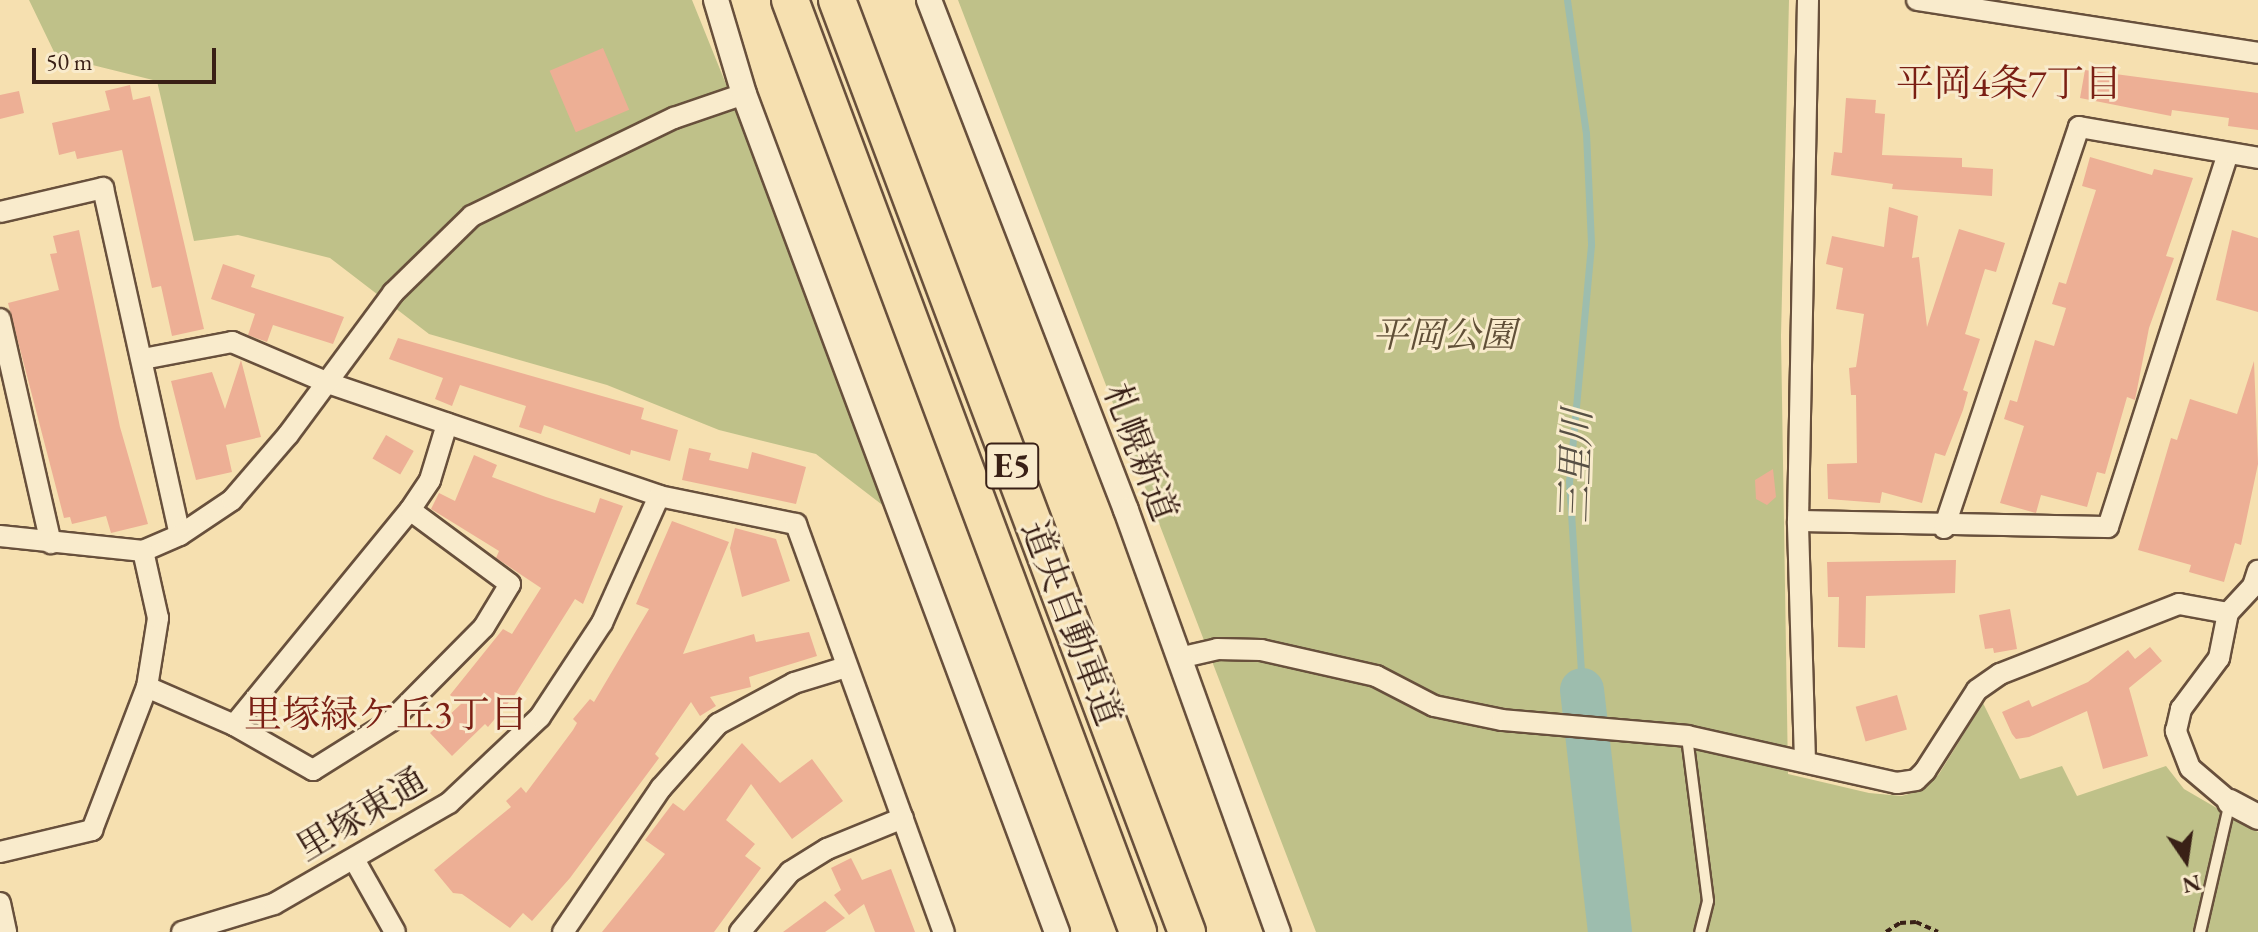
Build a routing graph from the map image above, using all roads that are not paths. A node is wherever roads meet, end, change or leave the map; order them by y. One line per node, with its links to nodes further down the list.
1 (716, 0): 8 (street)
2 (790, 0): 45 (highway, 道央自動車道 / E5)
3 (837, 0): 46 (highway, 道央自動車道 / E5)
4 (929, 0): 26 (street, 札幌新道)
5 (1808, 0): 18 (street)
6 (1917, 0): 7 (street)
7 (2258, 53)
8 (744, 94): 14 (street); 44 (street)
9 (2228, 154): 10 (street); 19 (street); 19 (street)
10 (2258, 158)
11 (0, 212): 13 (street)
12 (0, 319): 22 (street)
13 (143, 359): 14 (street); 20 (street)
14 (328, 383): 15 (street); 20 (street)
15 (447, 424): 16 (street); 17 (street)
16 (659, 496): 27 (street); 36 (street, 里塚東通)
17 (410, 510): 29 (street); 29 (street)
18 (1798, 521): 19 (street); 31 (street)
19 (1944, 528)
20 (180, 535): 23 (street)
21 (0, 536): 22 (street)
22 (51, 543): 23 (street)
23 (143, 551): 28 (street)
24 (2258, 571): 25 (street)
25 (2228, 613): 31 (street); 32 (street)
26 (1179, 658): 30 (street); 47 (street, 札幌新道)
27 (846, 667): 34 (street); 41 (street)
28 (147, 687): 29 (street); 35 (street)
29 (234, 725)
30 (1687, 736): 31 (street); 48 (lane)
31 (1805, 761)
32 (2230, 802): 33 (street); 49 (lane)
33 (2258, 817)
34 (903, 818): 42 (street); 43 (street)
35 (0, 852)
36 (355, 861): 39 (street, 里塚東通); 40 (street)
37 (0, 903): 38 (street)
38 (6, 932)
39 (182, 932)
40 (395, 932)
41 (563, 932)
42 (740, 932)
43 (944, 932)
44 (1057, 932)
45 (1138, 932)
46 (1187, 932)
47 (1278, 932)
48 (1700, 932)
49 (2200, 932)

